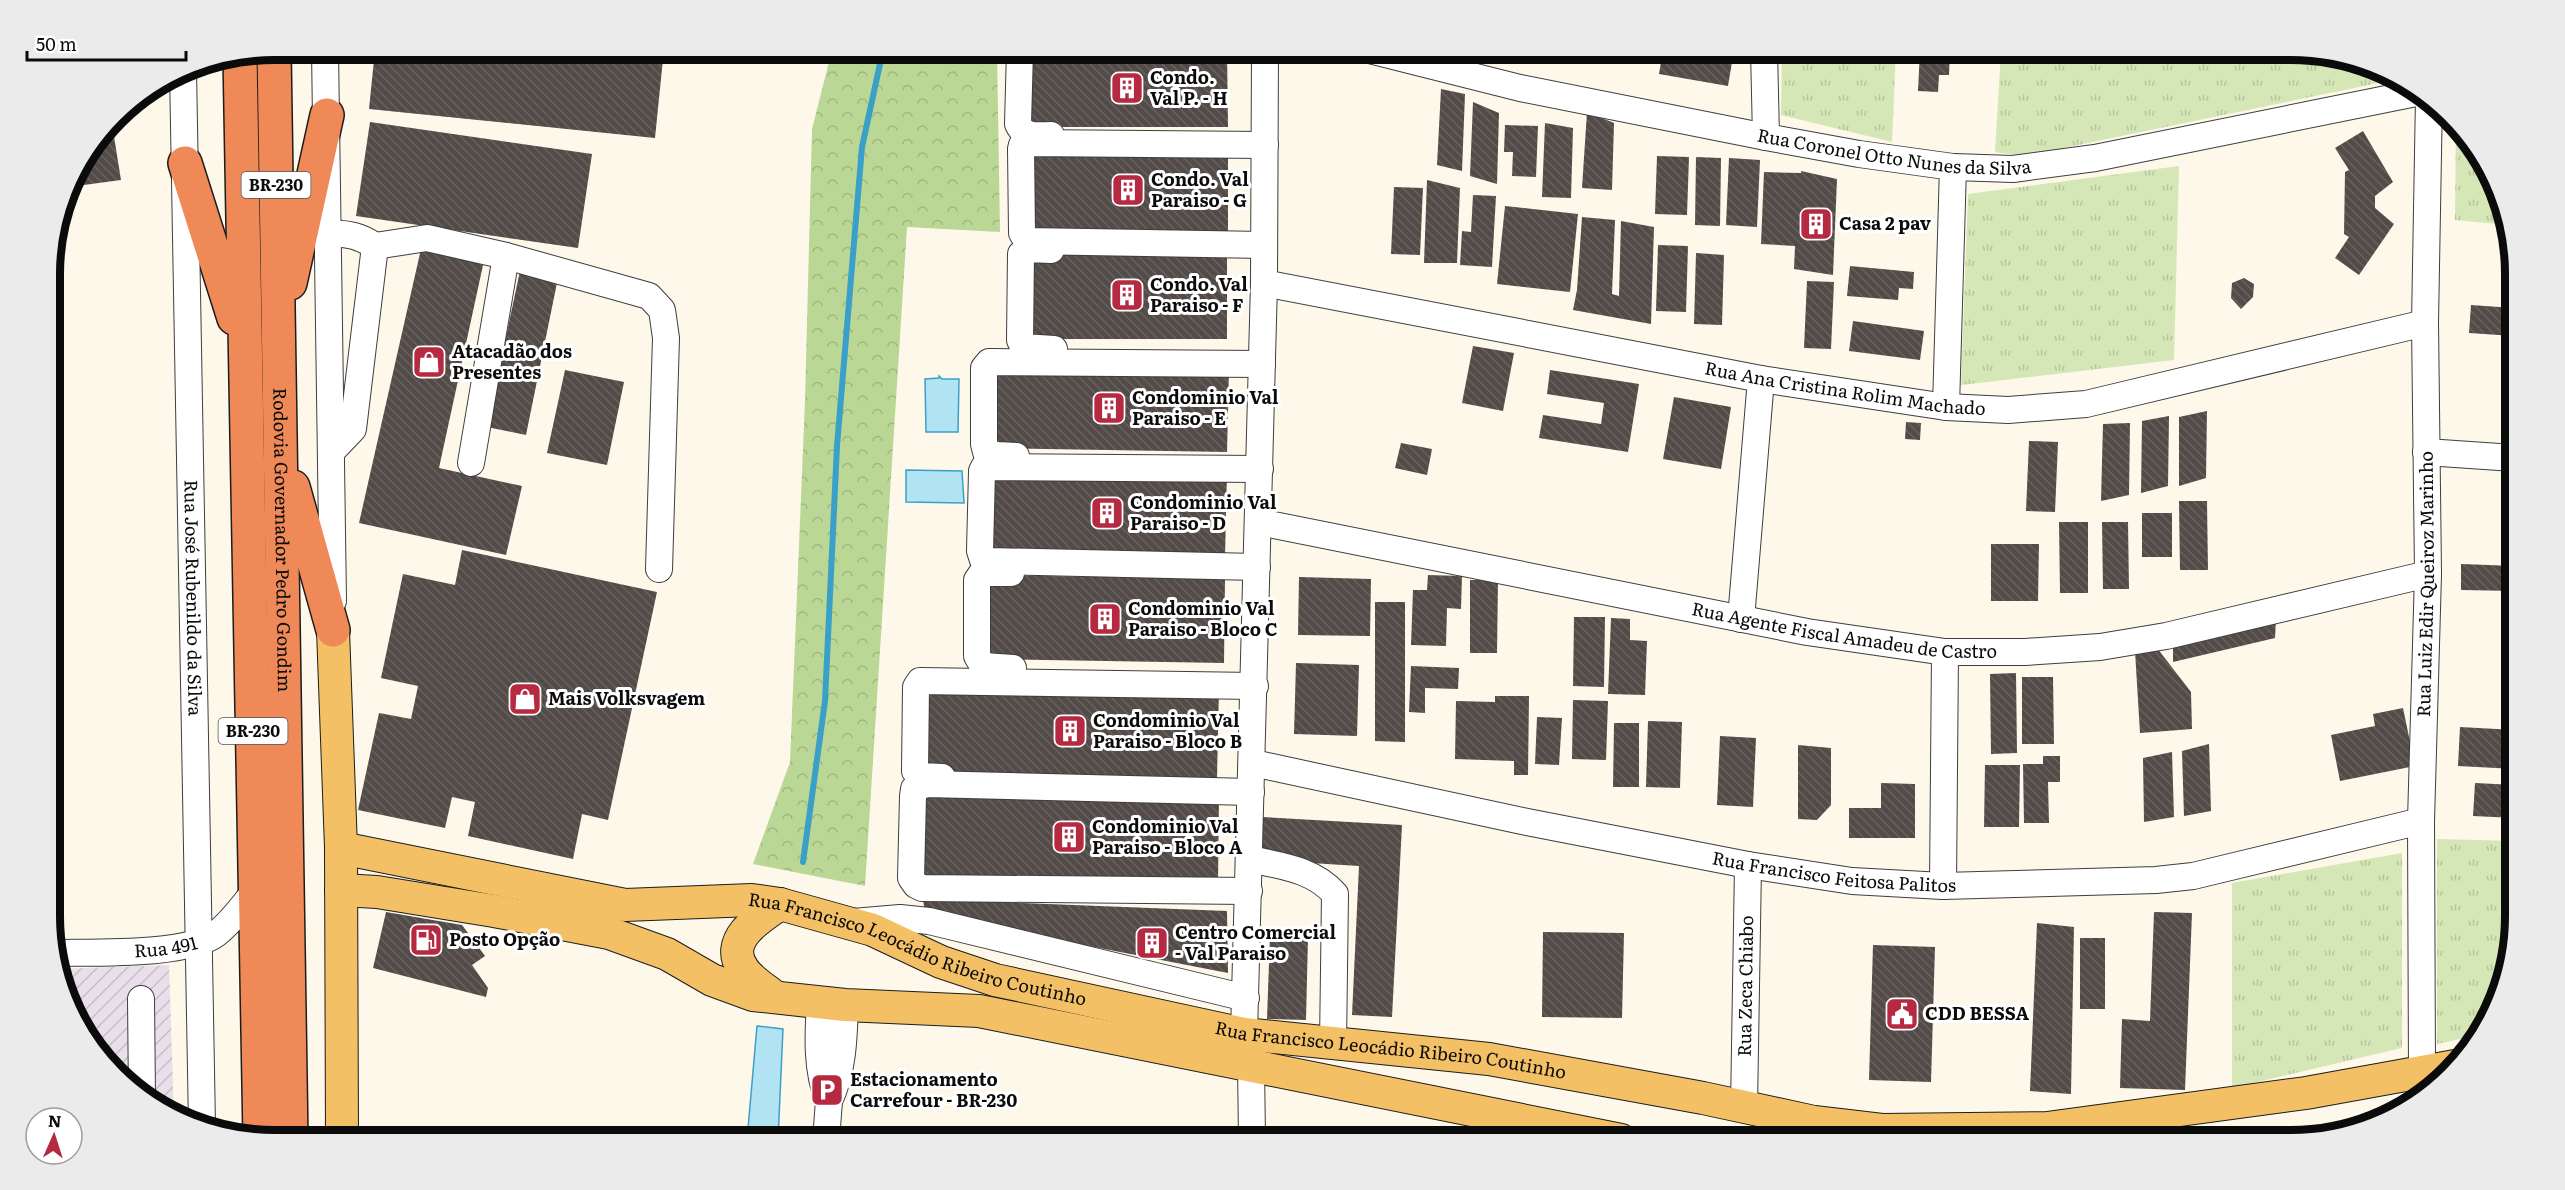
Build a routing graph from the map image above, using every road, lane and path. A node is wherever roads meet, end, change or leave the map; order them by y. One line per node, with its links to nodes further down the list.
1 (274, 60): 22 (highway, Rodovia Governador Pedro Gondim / BR-230)
2 (325, 60): 11 (street)
3 (1020, 60): 13 (street)
4 (1264, 60): 13 (street)
5 (1410, 60): 12 (street, Rua Coronel Otto Nunes da Silva)
6 (1764, 60): 12 (street)
7 (240, 63): 23 (highway, Rodovia Governador Pedro Gondim / BR-230)
8 (183, 80): 14 (street, Rua José Rubenildo da Silva)
9 (2408, 95): 15 (street, Rua Coronel Otto Nunes da Silva)
10 (2429, 110): 21 (street, Rua Luiz Edir Queiroz Marinho)
11 (327, 115): 16 (street); 22 (highway)
12 (1766, 137): 15 (street, Rua Coronel Otto Nunes da Silva)
13 (1253, 141): 18 (street); 18 (street)
14 (184, 163): 23 (highway); 52 (street, Rua José Rubenildo da Silva)
15 (1953, 167): 26 (street)
16 (330, 234): 17 (street); 28 (street)
17 (375, 246): 19 (street); 28 (street)
18 (1253, 248): 20 (street); 24 (street)
19 (506, 256): 31 (street); 34 (street)
20 (1264, 283): 24 (street); 25 (street, Rua Ana Cristina Rolim Machado)
21 (2425, 323): 26 (street, Rua Ana Cristina Rolim Machado); 29 (street, Rua Luiz Edir Queiroz Marinho)
22 (278, 326): 27 (highway, Rodovia Governador Pedro Gondim / BR-230)
23 (244, 339): 47 (highway, Rodovia Governador Pedro Gondim / BR-230)
24 (1250, 358): 32 (street); 32 (street)
25 (1761, 379): 26 (street, Rua Ana Cristina Rolim Machado); 37 (street)
26 (1946, 407)
27 (280, 442): 38 (highway); 70 (highway, Rodovia Governador Pedro Gondim / BR-230)
28 (331, 452): 38 (street)
29 (2426, 452): 30 (street); 36 (street, Rua Luiz Edir Queiroz Marinho)
30 (2505, 457)
31 (471, 463)
32 (1248, 464): 33 (street); 35 (street)
33 (1259, 522): 35 (street); 37 (street, Rua Agente Fiscal Amadeu de Castro)
34 (659, 570)
35 (1246, 571): 40 (street); 40 (street)
36 (2428, 574): 39 (street, Rua Agente Fiscal Amadeu de Castro); 42 (street, Rua Luiz Edir Queiroz Marinho)
37 (1741, 619): 39 (street, Rua Agente Fiscal Amadeu de Castro)
38 (333, 630): 43 (main road)
39 (1945, 652): 46 (street)
40 (1243, 680): 41 (street); 41 (street)
41 (1243, 783): 44 (street); 45 (street, Rua Francisco Feitosa Palitos); 49 (street)
42 (2421, 821): 46 (street, Rua Francisco Feitosa Palitos); 62 (street, Rua Luiz Edir Queiroz Marinho)
43 (341, 848): 48 (main road); 50 (main road, Rua Francisco Leocádio Ribeiro Coutinho)
44 (1250, 859): 49 (street); 59 (street)
45 (1748, 865): 46 (street, Rua Francisco Feitosa Palitos); 65 (street, Rua Zeca Chiabo)
46 (1943, 886)
47 (256, 890): 52 (street, Rua 491); 64 (highway, Rodovia Governador Pedro Gondim / BR-230)
48 (341, 890): 54 (main road, Rua Francisco Leocádio Ribeiro Coutinho); 71 (main road)
49 (1239, 891): 55 (street)
50 (780, 904): 51 (main road, Rua Francisco Leocádio Ribeiro Coutinho); 54 (main road)
51 (851, 922): 55 (street); 58 (main road, Rua Francisco Leocádio Ribeiro Coutinho)
52 (200, 943): 53 (street, Rua 491); 66 (street, Rua José Rubenildo da Silva)
53 (63, 953)
54 (777, 998): 57 (main road, Rua Francisco Leocádio Ribeiro Coutinho)
55 (1246, 998): 58 (street)
56 (141, 999): 63 (street)
57 (832, 1004): 60 (main road, Rua Francisco Leocádio Ribeiro Coutinho); 72 (street)
58 (1245, 1034): 59 (main road, Rua Francisco Leocádio Ribeiro Coutinho)
59 (1333, 1044): 65 (main road, Rua Francisco Leocádio Ribeiro Coutinho)
60 (1251, 1065): 67 (main road, Rua Francisco Leocádio Ribeiro Coutinho); 73 (street)
61 (2440, 1069): 62 (main road, Rua Francisco Leocádio Ribeiro Coutinho)
62 (2422, 1072): 76 (main road, Rua Francisco Leocádio Ribeiro Coutinho)
63 (142, 1084)
64 (259, 1088): 68 (highway); 69 (highway, Rodovia Governador Pedro Gondim / BR-230)
65 (1744, 1108): 75 (main road, Rua Francisco Leocádio Ribeiro Coutinho)
66 (202, 1118)
67 (1491, 1127): 74 (main road, Rua Francisco Leocádio Ribeiro Coutinho)
68 (246, 1128)
69 (260, 1130)
70 (291, 1130)
71 (342, 1130)
72 (827, 1130)
73 (1252, 1130)
74 (1521, 1130)
75 (1882, 1130)
76 (2022, 1130)

